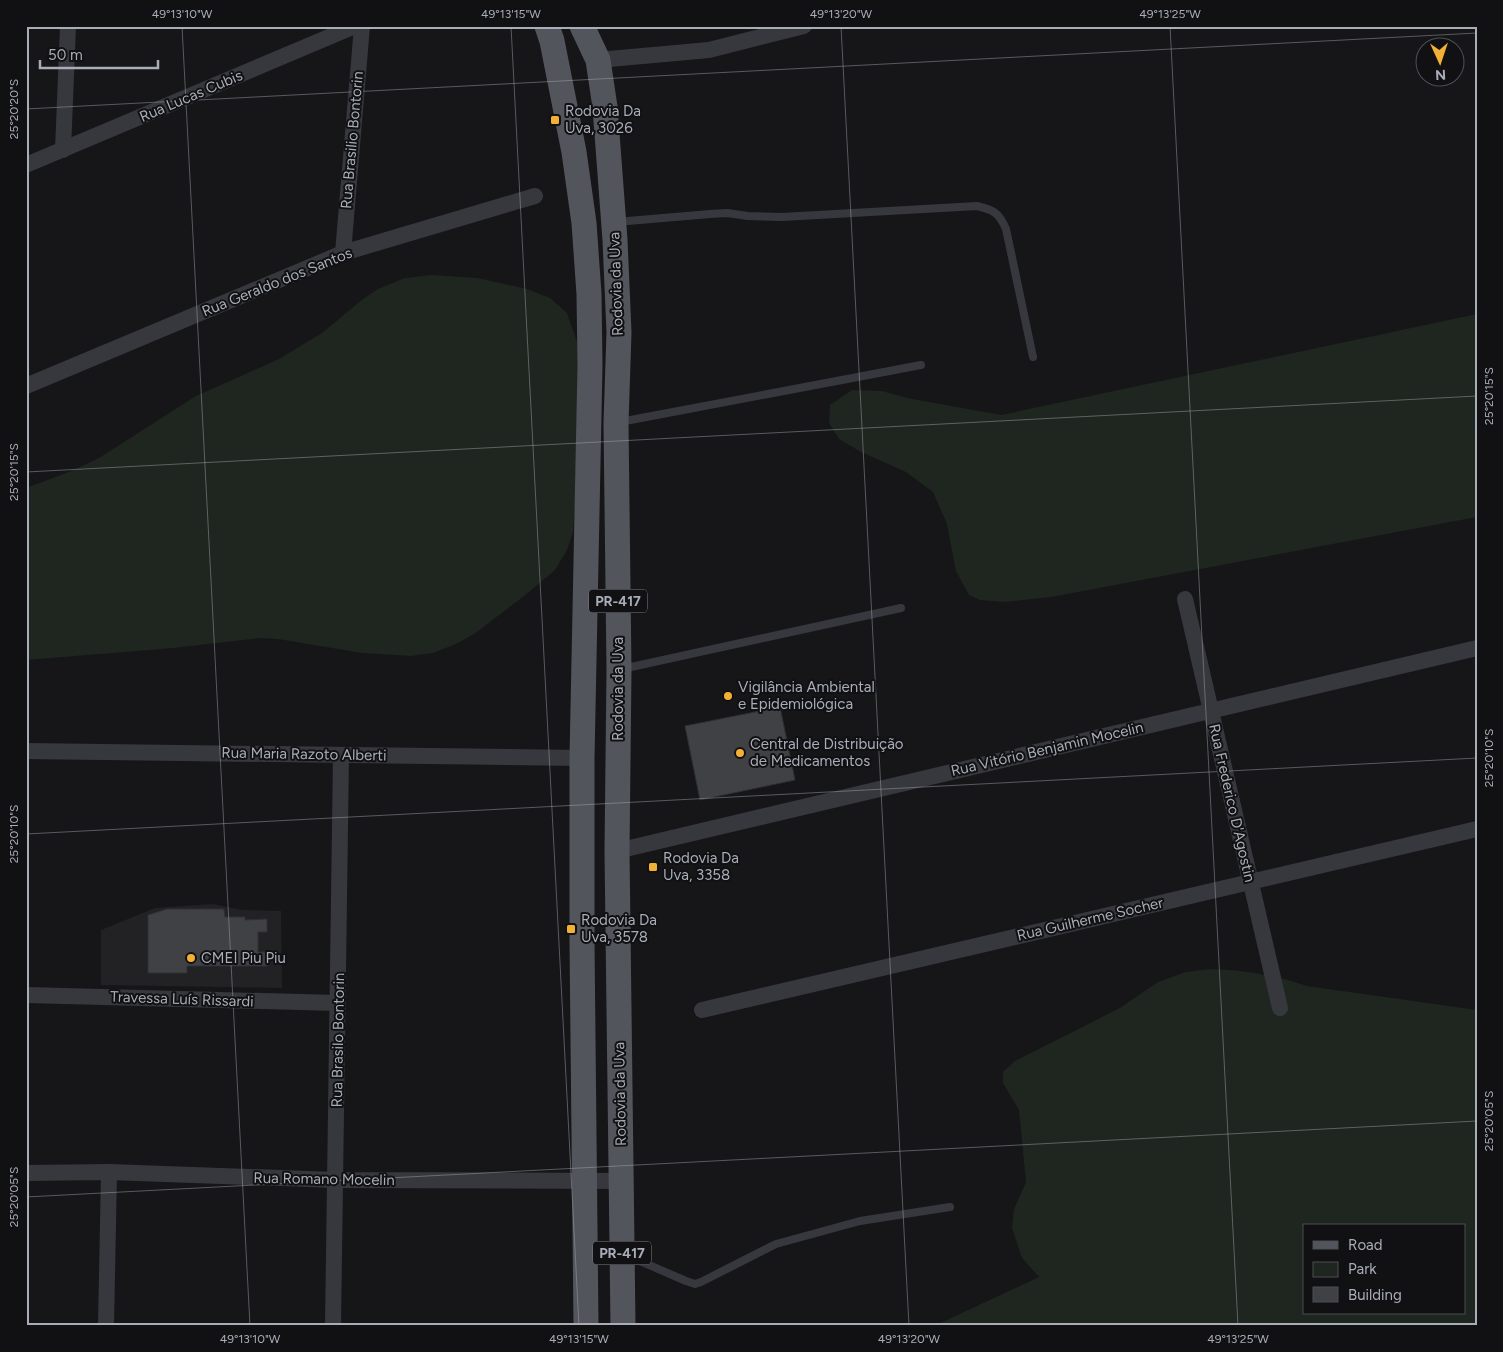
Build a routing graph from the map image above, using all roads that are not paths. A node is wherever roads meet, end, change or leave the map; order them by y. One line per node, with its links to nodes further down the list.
1 (68, 26): 9 (street)
2 (355, 26): 9 (street, Rua Lucas Cubis)
3 (362, 26): 13 (street, Rua Brasilio Bontorin)
4 (547, 26): 25 (main road, Rodovia da Uva / PR-417)
5 (582, 26): 8 (main road, Rodovia da Uva / PR-417)
6 (602, 26): 8 (main road)
7 (804, 26): 8 (street)
8 (598, 60): 12 (main road, Rodovia da Uva / PR-417)
9 (63, 150): 10 (street, Rua Lucas Cubis)
10 (26, 165)
11 (535, 196): 13 (street, Rua Geraldo dos Santos)
12 (614, 222): 14 (lane); 17 (main road, Rodovia da Uva / PR-417)
13 (343, 253): 16 (street, Rua Geraldo dos Santos)
14 (1033, 356)
15 (921, 365): 17 (lane)
16 (26, 386)
17 (616, 423): 21 (main road, Rodovia da Uva / PR-417)
18 (1185, 599): 22 (street, Rua Frederico D'Agostin)
19 (901, 608): 21 (lane)
20 (1477, 648): 22 (street, Rua Vitório Benjamin Mocelin)
21 (619, 670): 27 (main road, Rodovia da Uva / PR-417)
22 (1211, 711): 27 (street, Rua Vitório Benjamin Mocelin); 28 (street, Rua Frederico D'Agostin)
23 (26, 751): 24 (street, Rua Maria Razoto Alberti)
24 (341, 755): 25 (street, Rua Maria Razoto Alberti); 30 (street, Rua Brasilo Bontorin)
25 (582, 758): 36 (main road, Rodovia da Uva / PR-417)
26 (1477, 829): 28 (street, Rua Guilherme Socher)
27 (617, 851): 37 (main road, Rodovia da Uva / PR-417)
28 (1251, 882): 31 (street, Rua Frederico D'Agostin); 32 (street, Rua Guilherme Socher)
29 (26, 995): 30 (street, Travessa Luís Rissardi)
30 (338, 1003): 35 (street, Rua Brasilo Bontorin)
31 (1280, 1008)
32 (702, 1010)
33 (109, 1172): 34 (street, Rua Romano Mocelin); 35 (street, Rua Romano Mocelin); 40 (street)
34 (26, 1174)
35 (336, 1180): 36 (street, Rua Romano Mocelin); 41 (street, Rua Brasilo Bontorin)
36 (585, 1181): 37 (street, Rua Romano Mocelin); 42 (main road, Rodovia da Uva / PR-417)
37 (621, 1181): 39 (main road, Rodovia da Uva / PR-417)
38 (950, 1207): 39 (lane)
39 (622, 1253): 43 (main road, Rodovia da Uva / PR-417)
40 (106, 1326)
41 (332, 1326)
42 (586, 1326)
43 (623, 1326)

